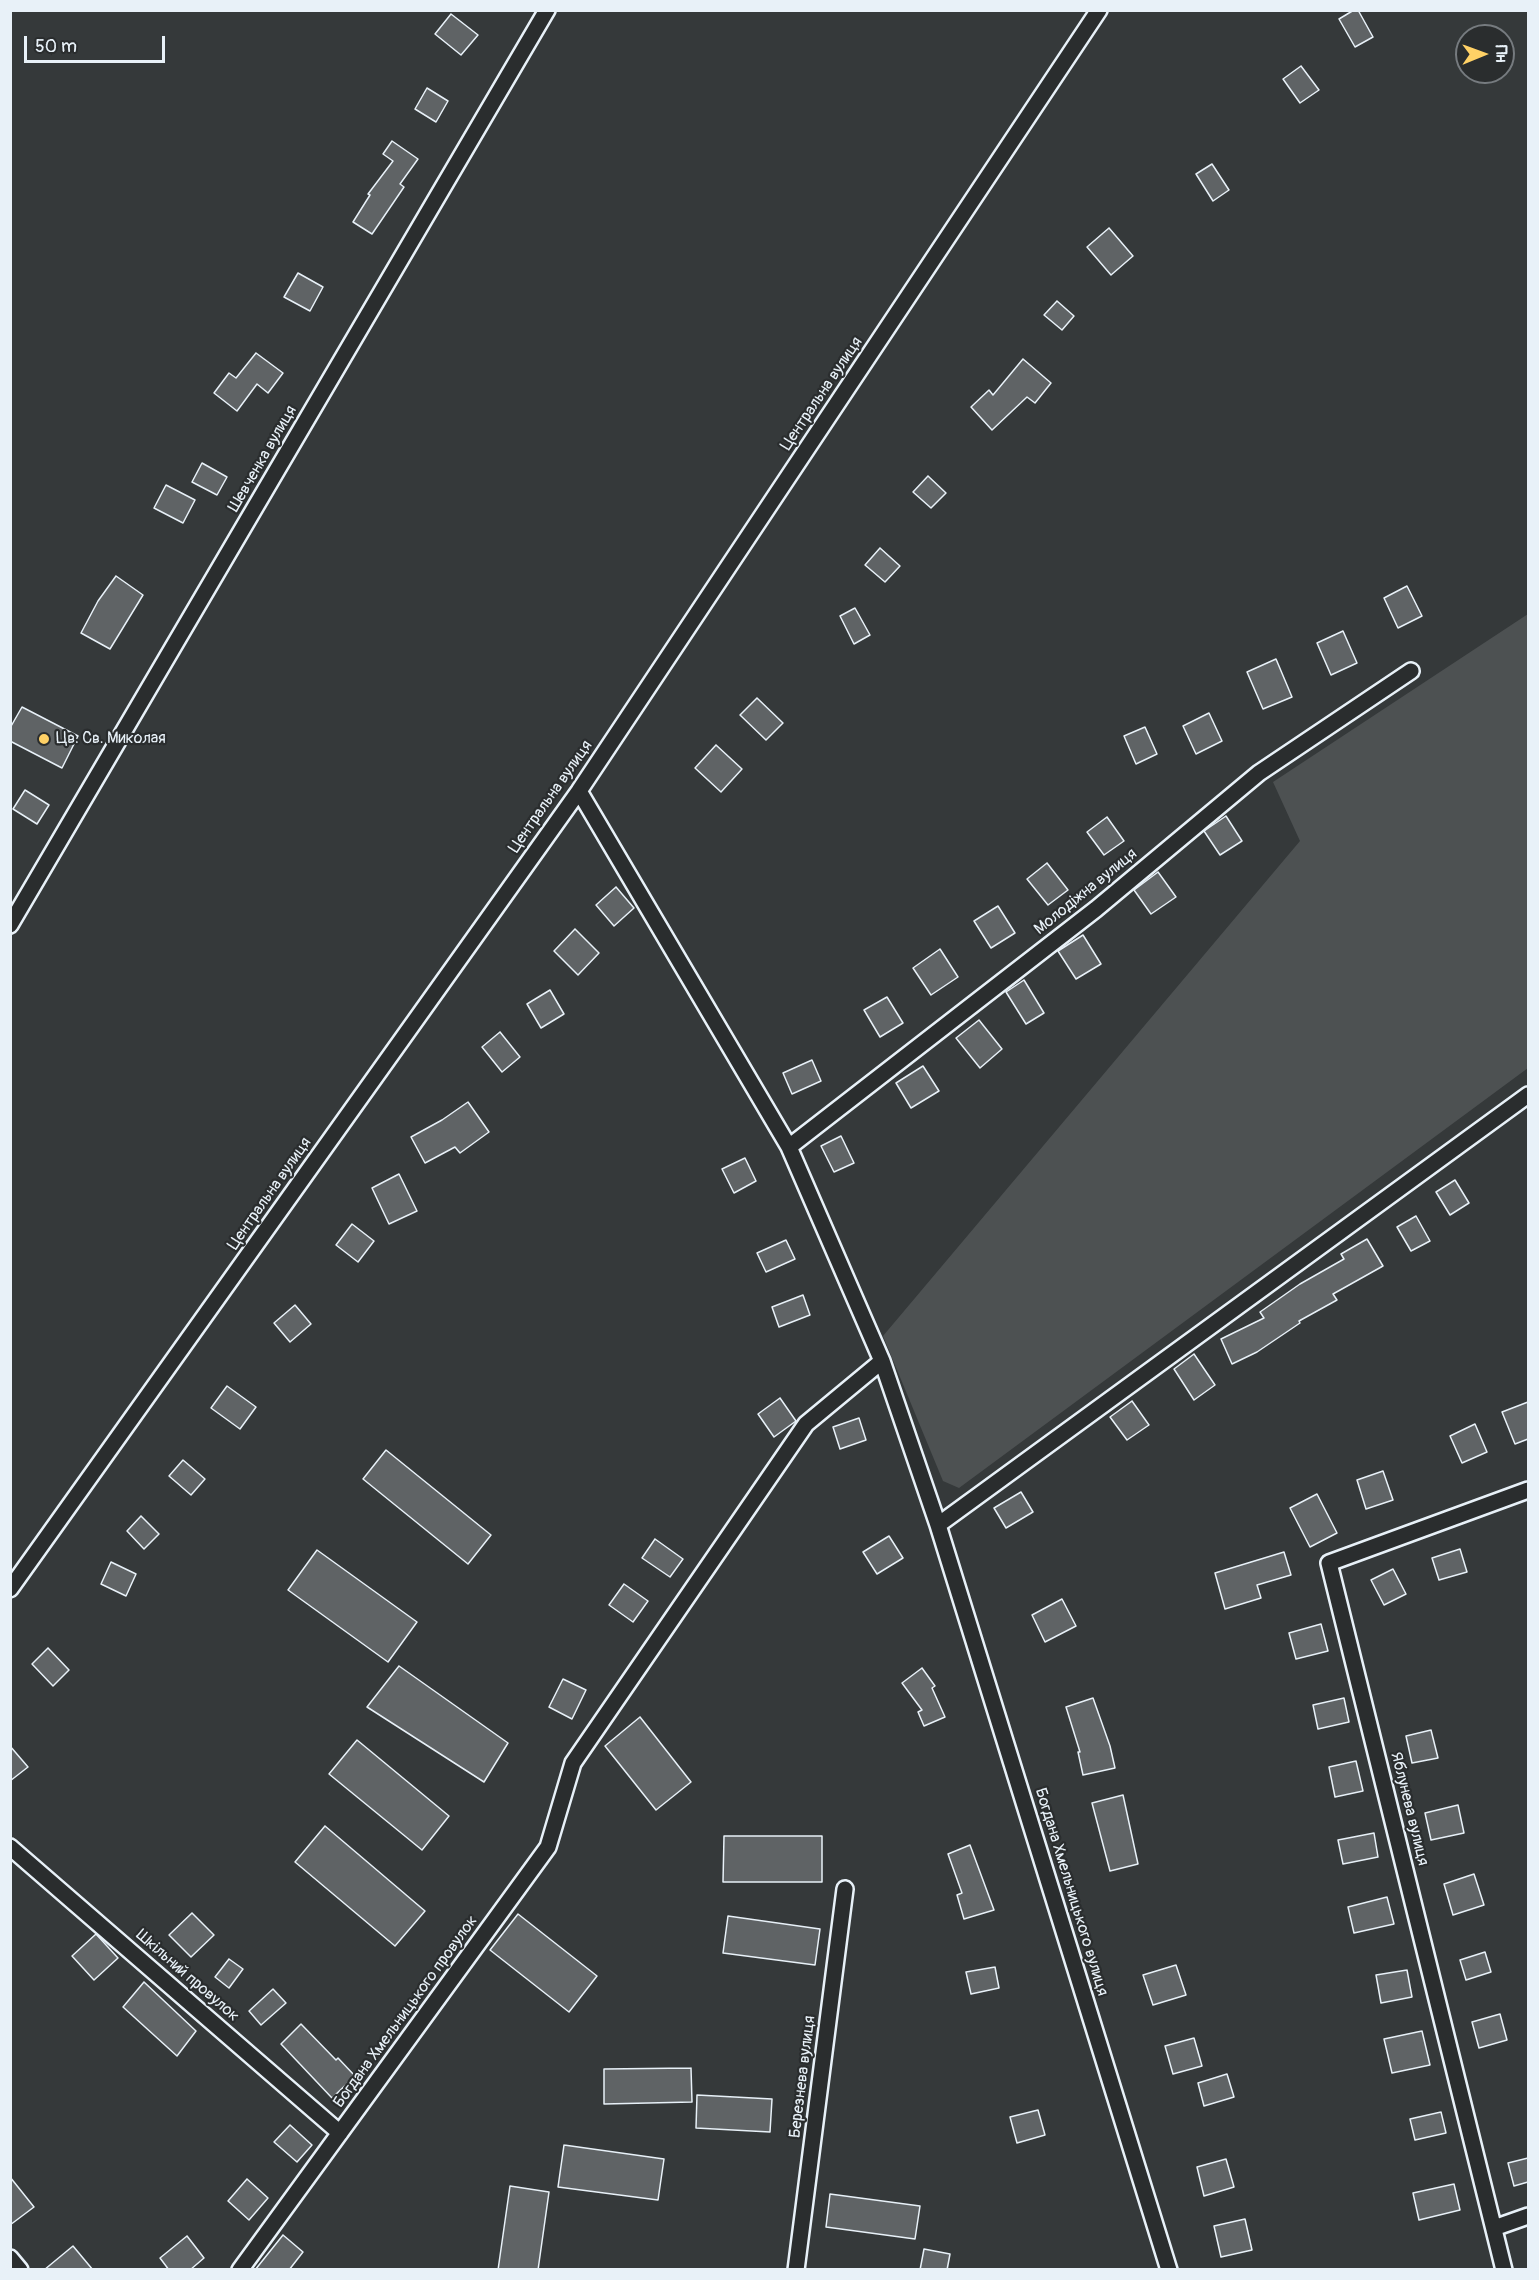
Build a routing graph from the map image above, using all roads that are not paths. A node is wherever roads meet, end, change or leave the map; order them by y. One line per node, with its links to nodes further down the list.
1 (547, 10): 5 (street, Шевченка вулиця)
2 (1099, 10): 4 (street, Центральна вулиця)
3 (1411, 671): 7 (street, Молодіжна вулиця)
4 (579, 791): 7 (street, Богдана Хмельницького вулиця); 11 (street, Центральна вулиця)
5 (10, 925)
6 (1528, 1095): 10 (street)
7 (789, 1147): 8 (street, Богдана Хмельницького вулиця)
8 (882, 1361): 10 (street, Богдана Хмельницького вулиця); 14 (street, Богдана Хмельницького провулок)
9 (1528, 1490): 16 (street, Яблунева вулиця)
10 (938, 1525): 21 (street, Богдана Хмельницького вулиця)
11 (10, 1589)
12 (10, 1847): 14 (street, Шкільний провулок)
13 (845, 1888): 20 (street, Березнева вулиця)
14 (340, 2133): 19 (street, Богдана Хмельницького провулок)
15 (1528, 2216): 16 (street)
16 (1494, 2228): 22 (street, Яблунева вулиця)
17 (10, 2258): 18 (street)
18 (20, 2270)
19 (240, 2270)
20 (796, 2270)
21 (1169, 2270)
22 (1504, 2270)

